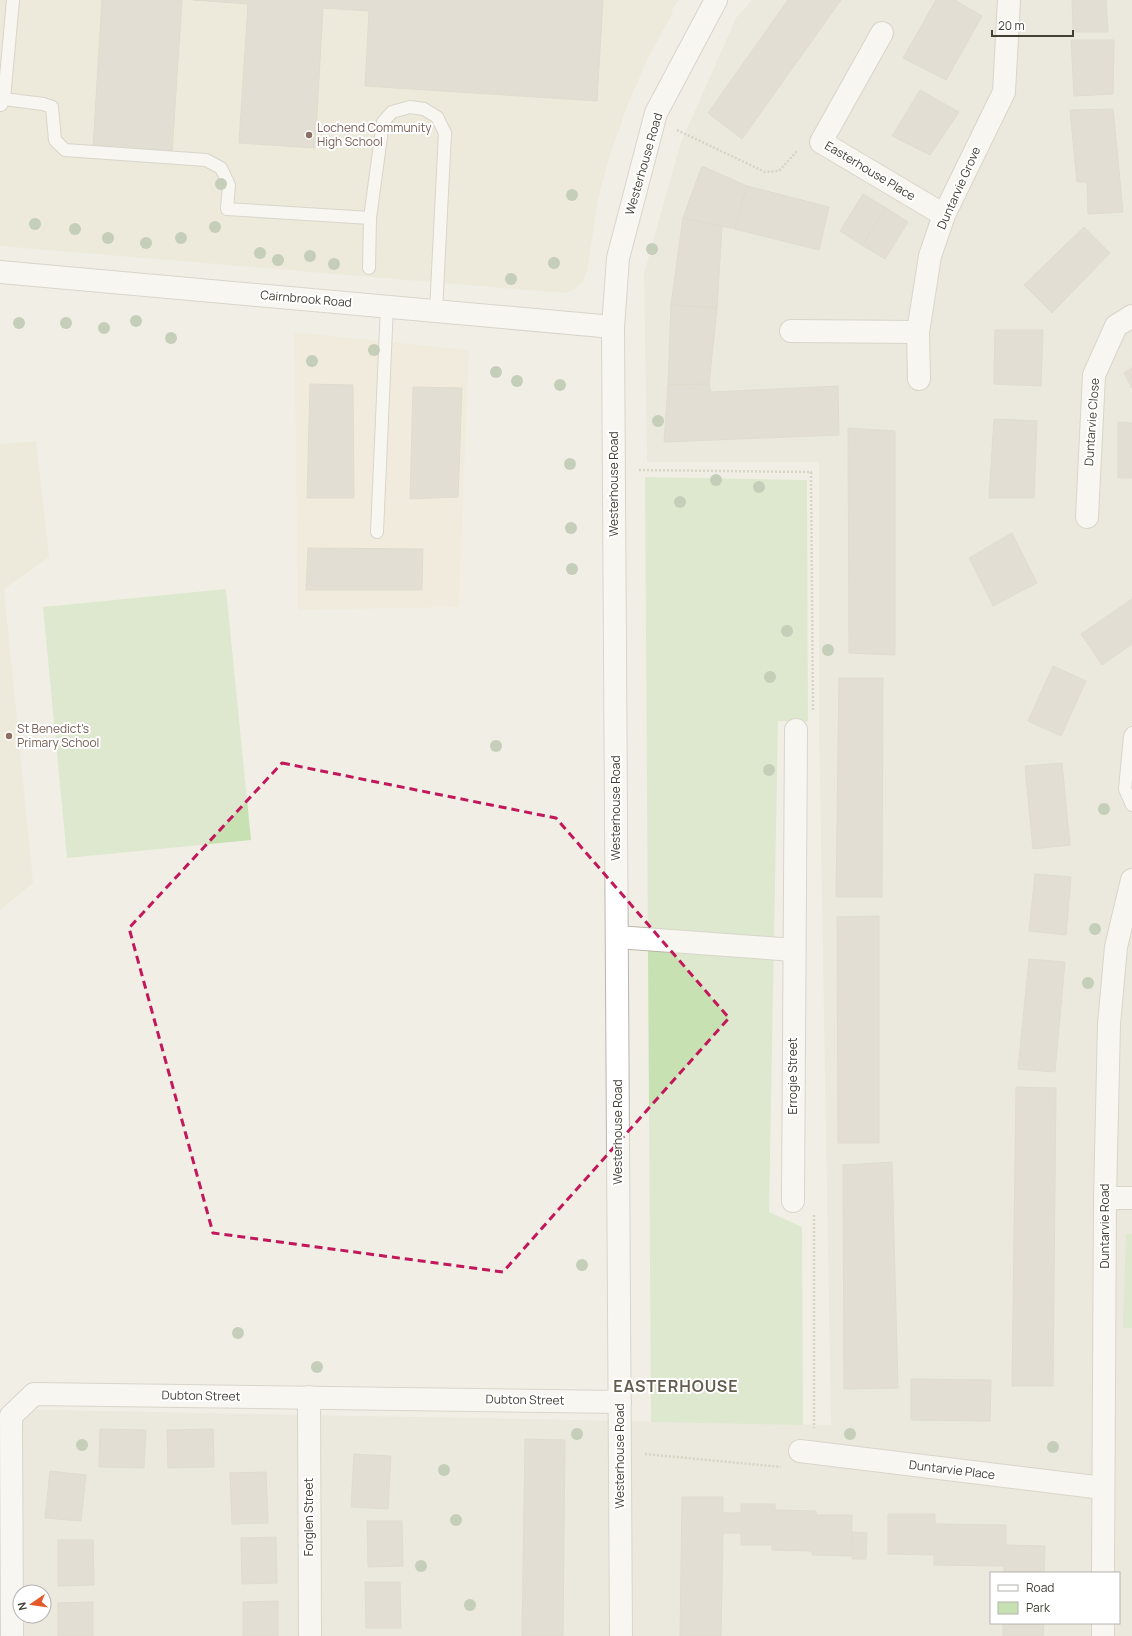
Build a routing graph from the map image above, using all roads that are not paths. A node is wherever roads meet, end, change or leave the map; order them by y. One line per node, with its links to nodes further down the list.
1 (13, 0): 5 (lane)
2 (716, 0): 13 (street, Westerhouse Road)
3 (1009, 0): 6 (street, Duntarvie Grove)
4 (882, 33): 6 (street, Easterhouse Place)
5 (2, 102): 7 (lane)
6 (944, 215): 15 (street, Duntarvie Grove)
7 (370, 218): 8 (lane); 11 (lane)
8 (369, 268)
9 (0, 272): 10 (street, Cairnbrook Road)
10 (388, 306): 11 (street, Cairnbrook Road); 18 (lane)
11 (436, 311): 13 (street, Cairnbrook Road)
12 (1132, 316): 17 (street, Duntarvie Close)
13 (613, 327): 23 (street, Westerhouse Road)
14 (791, 331): 15 (street)
15 (918, 332): 16 (street, Duntarvie Grove)
16 (919, 379)
17 (1087, 517)
18 (377, 532)
19 (796, 730): 24 (street, Errogie Street)
20 (1132, 733): 21 (lane)
21 (1132, 805)
22 (1132, 880): 25 (street, Duntarvie Road)
23 (617, 937): 24 (street); 29 (street, Westerhouse Road)
24 (794, 950): 27 (street, Errogie Street)
25 (1104, 1198): 26 (street); 31 (street, Duntarvie Road)
26 (1132, 1198)
27 (792, 1201)
28 (309, 1397): 29 (street, Dubton Street); 34 (street, Dubton Street); 35 (street, Forglen Street)
29 (620, 1402): 36 (street, Westerhouse Road)
30 (807, 1452): 31 (street, Duntarvie Place)
31 (1103, 1488): 32 (street, Duntarvie Road)
32 (1103, 1572)
33 (1103, 1624): 37 (street)
34 (12, 1636)
35 (310, 1636)
36 (622, 1636)
37 (1103, 1636)

